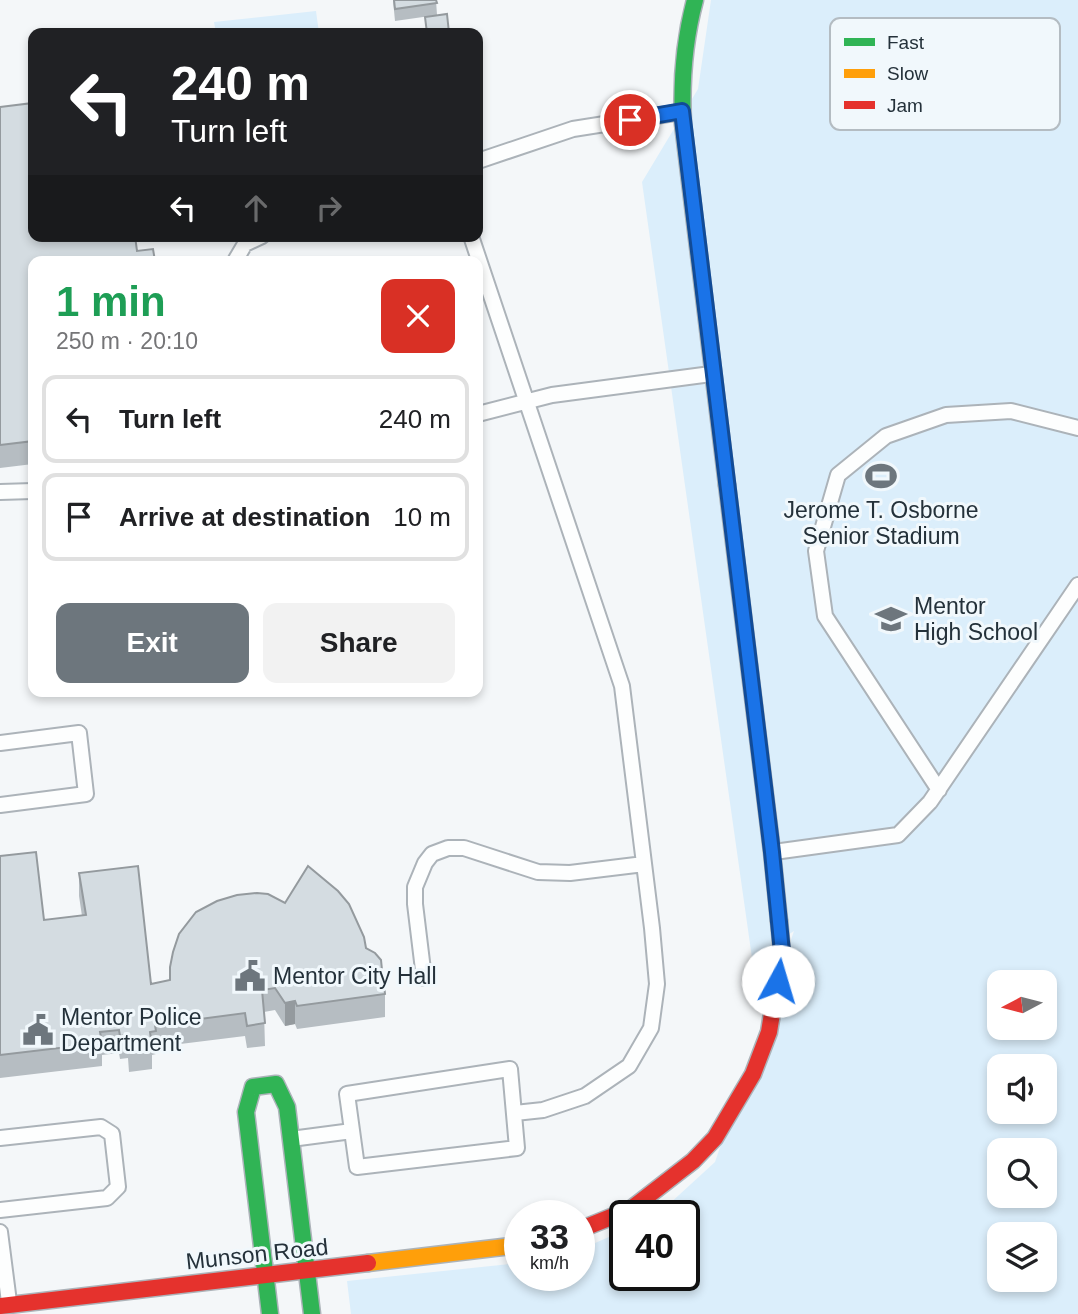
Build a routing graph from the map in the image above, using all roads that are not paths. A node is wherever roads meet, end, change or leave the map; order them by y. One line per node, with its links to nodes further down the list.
1 (695, 0): 2 (street)
2 (682, 111): 3 (lane); 7 (street)
3 (483, 158)
4 (249, 242): 5 (lane)
5 (238, 256)
6 (483, 271): 8 (lane)
7 (715, 374): 8 (lane); 17 (street)
8 (527, 401): 9 (lane); 18 (lane)
9 (483, 413)
10 (1078, 428): 15 (lane)
11 (28, 491): 12 (lane)
12 (0, 492)
13 (1078, 585): 15 (lane)
14 (0, 743): 16 (lane)
15 (939, 790): 17 (lane)
16 (0, 805)
17 (772, 852): 25 (street)
18 (644, 864): 19 (lane); 20 (lane)
19 (424, 978)
20 (515, 1113): 21 (lane); 21 (lane)
21 (352, 1131): 23 (lane)
22 (0, 1138): 24 (lane)
23 (271, 1141): 28 (street); 29 (street)
24 (0, 1210)
25 (595, 1224)
26 (0, 1232): 30 (lane)
27 (504, 1247): 28 (street, Munson Road)
28 (307, 1271): 29 (street, Munson Road); 32 (street)
29 (266, 1276): 30 (street, Munson Road); 31 (street)
30 (7, 1308)
31 (270, 1314)
32 (312, 1314)

